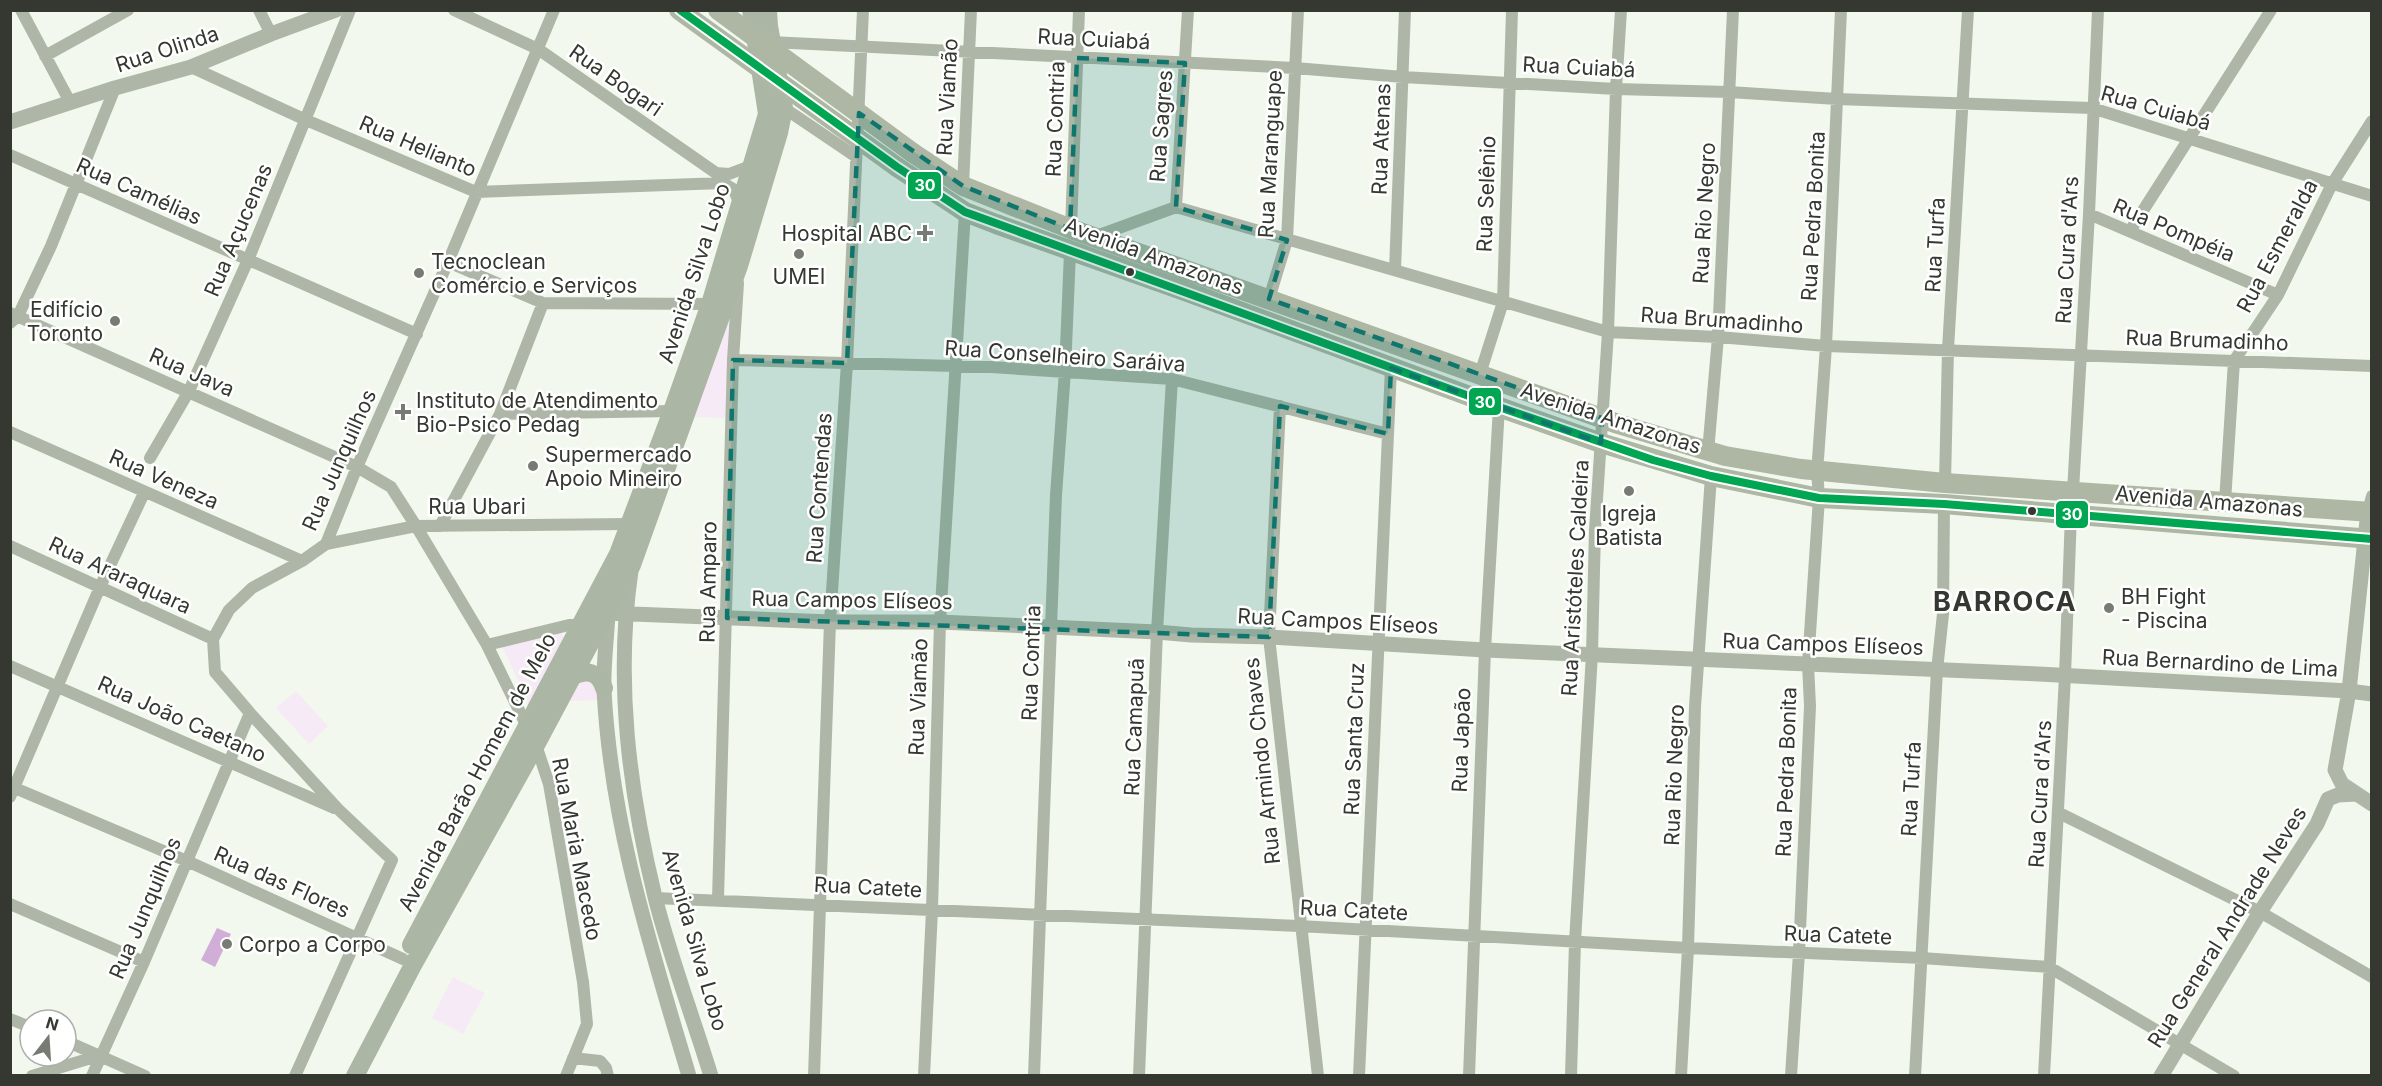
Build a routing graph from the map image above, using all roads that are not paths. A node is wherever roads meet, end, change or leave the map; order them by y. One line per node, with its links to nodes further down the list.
1 (21, 10): 30 (street)
2 (128, 10): 30 (street)
3 (259, 10): 25 (street)
4 (336, 10): 25 (street, Rua Olinda)
5 (350, 10): 45 (street, Rua Açucenas)
6 (454, 10): 28 (street, Rua Bogari)
7 (554, 10): 28 (street, Rua Junquilhos)
8 (679, 10): 61 (main road, Avenida Amazonas, bridge)
9 (718, 10): 56 (main road, Avenida Amazonas, bridge)
10 (751, 10): 52 (main road, Avenida Silva Lobo)
11 (768, 10): 26 (main road, Avenida Silva Lobo)
12 (863, 10): 27 (street, Rua Contendas)
13 (971, 10): 29 (street, Rua Viamão)
14 (1079, 10): 31 (street, Rua Contria)
15 (1188, 10): 32 (street, Rua Sagres)
16 (1298, 10): 34 (street, Rua Maranguape)
17 (1405, 10): 35 (street, Rua Atenas)
18 (1512, 10): 36 (street, Rua Selênio)
19 (1622, 10): 38 (street, Rua Aristóteles Caldeira)
20 (1733, 10): 39 (street, Rua Rio Negro)
21 (1841, 10): 40 (street, Rua Pedra Bonita)
22 (1968, 10): 42 (street, Rua Turfa)
23 (2271, 10): 48 (street)
24 (2098, 12): 44 (street, Rua Cura d'Ars)
25 (271, 34): 33 (street, Rua Olinda)
26 (771, 42): 27 (street, Rua Cuiabá); 43 (main road, Avenida Silva Lobo)
27 (861, 48): 29 (street, Rua Cuiabá); 50 (street, Rua Contendas)
28 (538, 49): 51 (street, Rua Bogari); 57 (street, Rua Junquilhos)
29 (970, 52): 31 (street, Rua Cuiabá); 56 (street, Rua Viamão)
30 (45, 56): 41 (street)
31 (1077, 58): 32 (street, Rua Cuiabá); 63 (street, Rua Contria)
32 (1185, 63): 34 (street, Rua Cuiabá); 60 (street, Rua Sagres)
33 (191, 67): 37 (street, Rua Olinda); 45 (street, Rua Helianto)
34 (1295, 68): 35 (street, Rua Cuiabá); 66 (street, Rua Maranguape)
35 (1403, 77): 36 (street, Rua Cuiabá); 71 (street, Rua Atenas)
36 (1508, 84): 38 (street, Rua Cuiabá); 74 (street, Rua Selênio)
37 (115, 88): 41 (street, Rua Olinda); 55 (street)
38 (1616, 89): 39 (street, Rua Cuiabá); 78 (street, Rua Aristóteles Caldeira)
39 (1729, 92): 40 (street, Rua Cuiabá); 80 (street, Rua Rio Negro)
40 (1838, 99): 42 (street, Rua Cuiabá); 81 (street, Rua Pedra Bonita)
41 (70, 102): 47 (street, Rua Olinda)
42 (1963, 103): 44 (street, Rua Cuiabá); 82 (street, Rua Turfa)
43 (784, 108): 50 (street); 70 (main road, Avenida Silva Lobo)
44 (2092, 108): 48 (street, Rua Cuiabá); 62 (street, Rua Cura d'Ars)
45 (306, 120): 57 (street, Rua Helianto); 68 (street, Rua Açucenas)
46 (2372, 121): 54 (street, Rua Esmeralda)
47 (10, 122)
48 (2191, 138): 54 (street, Rua Cuiabá); 64 (street)
49 (10, 155): 55 (street, Rua Camélias)
50 (855, 156): 86 (street, Rua Contendas)
51 (701, 162): 52 (street, Rua Bogari); 53 (street)
52 (753, 165): 59 (main road, Avenida Silva Lobo)
53 (692, 184): 57 (street, Rua Helianto); 59 (street, Rua Helianto)
54 (2332, 184): 58 (street, Rua Cuiabá); 72 (street, Rua Esmeralda)
55 (76, 185): 68 (street, Rua Camélias); 77 (street)
56 (963, 186): 63 (main road, Avenida Amazonas)
57 (476, 192): 69 (street, Rua Junquilhos)
58 (2372, 196)
59 (741, 205): 76 (main road, Avenida Silva Lobo)
60 (1176, 207): 65 (street); 66 (street, Rua Brumadinho)
61 (965, 212): 67 (main road, Avenida Amazonas); 87 (street, Rua Viamão)
62 (2089, 214): 64 (street, Rua Pompéia); 83 (street, Rua Cura d'Ars)
63 (1071, 229): 65 (main road, Avenida Amazonas)
64 (2130, 231): 72 (street, Rua Pompéia)
65 (1093, 237): 73 (main road, Avenida Amazonas)
66 (1287, 240): 71 (street, Rua Brumadinho); 73 (street, Rua Maranguape)
67 (1070, 252): 89 (main road, Avenida Amazonas); 90 (street, Rua Contria)
68 (248, 260): 79 (street, Rua Camélias); 93 (street, Rua Açucenas)
69 (448, 262): 75 (street); 79 (street, Rua Junquilhos)
70 (739, 267): 76 (main road, Avenida Silva Lobo); 84 (street, Rua Amparo)
71 (1395, 270): 74 (street, Rua Brumadinho)
72 (2278, 296): 85 (street, Rua Esmeralda)
73 (1269, 299): 91 (main road, Avenida Amazonas)
74 (1503, 302): 78 (street, Rua Brumadinho); 91 (street, Rua Selênio)
75 (543, 303): 76 (street); 97 (street)
76 (717, 309): 96 (main road, Avenida Silva Lobo); 121 (main road, Avenida Silva Lobo)
77 (13, 317): 93 (street, Rua Java)
78 (1608, 332): 80 (street, Rua Brumadinho); 98 (street, Rua Aristóteles Caldeira)
79 (417, 334): 105 (street, Rua Junquilhos)
80 (1718, 337): 81 (street, Rua Brumadinho); 102 (street, Rua Rio Negro)
81 (1826, 346): 82 (street, Rua Brumadinho); 104 (street, Rua Pedra Bonita)
82 (1948, 349): 83 (street, Rua Brumadinho); 107 (street, Rua Turfa)
83 (2080, 354): 85 (street, Rua Brumadinho); 108 (street, Rua Cura d'Ars)
84 (733, 360): 86 (street, Rua Conselheiro Saráiva); 125 (street, Rua Amparo)
85 (2234, 361): 88 (street, Rua Brumadinho); 111 (street)
86 (848, 363): 87 (street, Rua Conselheiro Saráiva); 126 (street, Rua Contendas)
87 (955, 366): 90 (street, Rua Conselheiro Saráiva); 127 (street, Rua Viamão)
88 (2372, 366)
89 (1391, 368): 95 (main road, Avenida Amazonas); 100 (street, Rua Santa Cruz)
90 (1065, 371): 92 (street, Rua Conselheiro Saráiva); 129 (street, Rua Contria)
91 (1480, 374): 98 (main road, Avenida Amazonas)
92 (1172, 379): 94 (street, Rua Conselheiro Saráiva); 130 (street, Rua Camapuã)
93 (189, 391): 103 (street, Rua Açucenas); 105 (street, Rua Java)
94 (1280, 406): 100 (street, Rua Conselheiro Saráiva); 131 (street, Rua Armindo Chaves)
95 (1499, 407): 101 (main road, Avenida Amazonas); 135 (street, Rua Japão)
96 (672, 411): 97 (street); 115 (main road, Avenida Silva Lobo)
97 (500, 414): 117 (street)
98 (1602, 418): 101 (street, Rua Aristóteles Caldeira); 102 (main road, Avenida Amazonas)
99 (10, 432): 109 (street, Rua Veneza)
100 (1388, 434): 133 (street, Rua Santa Cruz)
101 (1601, 443): 106 (main road, Avenida Amazonas); 136 (street, Rua Aristóteles Caldeira)
102 (1708, 452): 104 (main road, Avenida Amazonas)
103 (150, 458)
104 (1818, 464): 107 (main road, Avenida Amazonas); 110 (street, Rua Pedra Bonita)
105 (357, 468): 116 (street, Rua Maria Macedo); 119 (street, Rua Junquilhos)
106 (1711, 476): 110 (main road, Avenida Amazonas); 138 (street, Rua Rio Negro)
107 (1945, 483): 108 (main road, Avenida Amazonas)
108 (2073, 490): 111 (main road, Avenida Amazonas)
109 (144, 493): 122 (street, Rua Veneza); 123 (street)
110 (1819, 498): 112 (main road, Avenida Amazonas); 139 (street, Rua Pedra Bonita)
111 (2225, 502): 113 (main road, Avenida Amazonas)
112 (1944, 504): 114 (main road, Avenida Amazonas); 141 (street, Rua Turfa)
113 (2370, 506): 118 (street)
114 (2071, 514): 118 (main road, Avenida Amazonas); 143 (street, Rua Cura d'Ars)
115 (629, 524): 117 (street, Rua Ubari); 121 (main road, Avenida Silva Lobo)
116 (416, 526): 117 (street, Rua Ubari); 119 (street, Rua Ubari); 134 (street, Rua Maria Macedo)
117 (440, 526)
118 (2368, 538): 146 (street)
119 (326, 544): 122 (street, Rua Junquilhos)
120 (10, 546): 123 (street, Rua Araraquara)
121 (625, 560): 124 (main road, Avenida Silva Lobo); 128 (main road, Avenida Barão Homem de Melo)
122 (302, 561): 132 (street, Rua Junquilhos)
123 (100, 587): 132 (street, Rua Araraquara); 144 (street)
124 (616, 614): 125 (street, Rua Campos Elíseos); 137 (main road, Avenida Barão Homem de Melo); 145 (street, Avenida Silva Lobo); 158 (street, Avenida Silva Lobo)
125 (727, 618): 126 (street, Rua Campos Elíseos); 159 (street, Rua Amparo)
126 (830, 622): 127 (street, Rua Campos Elíseos); 161 (street, Rua Contendas)
127 (940, 622): 129 (street, Rua Campos Elíseos); 162 (street, Rua Viamão)
128 (580, 625): 134 (street); 137 (main road); 149 (main road, Avenida Barão Homem de Melo)
129 (1052, 628): 130 (street, Rua Campos Elíseos); 164 (street, Rua Contria)
130 (1157, 632): 131 (street, Rua Campos Elíseos); 165 (street, Rua Camapuã)
131 (1269, 637): 133 (street, Rua Campos Elíseos); 166 (street, Rua Armindo Chaves)
132 (213, 639): 148 (street)
133 (1377, 643): 135 (street, Rua Campos Elíseos); 167 (street, Rua Santa Cruz)
134 (487, 645): 149 (street, Rua Maria Macedo)
135 (1485, 650): 136 (street, Rua Campos Elíseos); 169 (street, Rua Japão)
136 (1592, 654): 138 (street, Rua Campos Elíseos); 170 (street, Rua Aristóteles Caldeira)
137 (584, 655): 142 (main road, Avenida Barão Homem de Melo)
138 (1699, 660): 139 (street, Rua Campos Elíseos); 171 (street, Rua Rio Negro)
139 (1808, 664): 141 (street, Rua Campos Elíseos); 172 (street, Rua Pedra Bonita)
140 (10, 666): 144 (street, Rua João Caetano)
141 (1937, 670): 143 (street, Rua Campos Elíseos); 173 (street, Rua Turfa)
142 (573, 676): 145 (main road); 150 (main road, Avenida Barão Homem de Melo)
143 (2065, 676): 146 (street, Rua Bernardino de Lima); 156 (street, Rua Cura d'Ars)
144 (57, 686): 151 (street, Rua João Caetano); 152 (street)
145 (604, 688): 190 (street, Avenida Silva Lobo)
146 (2349, 691): 147 (street, Rua Bernardino de Lima); 153 (street)
147 (2372, 694)
148 (250, 713): 151 (street, Rua Junquilhos); 155 (street)
149 (527, 724): 150 (street, Rua Maria Macedo); 174 (main road, Avenida Barão Homem de Melo)
150 (536, 745): 181 (street, Rua Maria Macedo); 187 (main road, Avenida Barão Homem de Melo)
151 (229, 761): 155 (street, Rua João Caetano); 157 (street, Rua Junquilhos)
152 (12, 790): 157 (street, Rua das Flores)
153 (2356, 794): 154 (street); 163 (street, Rua General Andrade Neves)
154 (2372, 804)
155 (338, 809): 168 (street)
156 (2059, 813): 163 (street); 176 (street, Rua Cura d'Ars)
157 (187, 861): 168 (street, Rua das Flores); 175 (street, Rua Junquilhos)
158 (655, 898): 159 (street, Rua Catete); 191 (street, Avenida Silva Lobo)
159 (718, 900): 161 (street, Rua Catete)
160 (10, 904): 175 (street)
161 (821, 904): 162 (street, Rua Catete); 192 (street, Rua Contendas)
162 (932, 910): 164 (street, Rua Catete); 193 (street, Rua Viamão)
163 (2260, 912): 177 (street); 178 (street, Rua General Andrade Neves)
164 (1041, 916): 165 (street, Rua Catete); 194 (street, Rua Contria)
165 (1147, 920): 166 (street, Rua Catete); 195 (street, Rua Camapuã)
166 (1299, 926): 167 (street, Rua Catete); 196 (street, Rua Armindo Chaves)
167 (1366, 930): 169 (street, Rua Catete); 197 (street, Rua Santa Cruz)
168 (357, 936): 174 (street, Rua das Flores); 185 (street)
169 (1473, 937): 170 (street, Rua Catete); 198 (street, Rua Japão)
170 (1575, 942): 171 (street, Rua Catete); 199 (street, Rua Aristóteles Caldeira)
171 (1688, 948): 172 (street, Rua Catete); 200 (street, Rua Rio Negro)
172 (1799, 953): 173 (street, Rua Catete); 201 (street, Rua Pedra Bonita)
173 (1922, 958): 176 (street, Rua Catete); 202 (street, Rua Turfa)
174 (403, 959): 186 (main road, Avenida Barão Homem de Melo)
175 (144, 962): 180 (street, Rua Junquilhos)
176 (2049, 967): 178 (street); 203 (street, Rua Cura d'Ars)
177 (2372, 977)
178 (2180, 1043): 204 (street, Rua General Andrade Neves); 205 (street)
179 (78, 1046): 180 (street)
180 (101, 1055): 182 (street); 183 (street, Rua Junquilhos); 184 (street)
181 (573, 1058): 188 (street, Rua Maria Macedo); 189 (street)
182 (32, 1076)
183 (92, 1076)
184 (146, 1076)
185 (295, 1076)
186 (342, 1076)
187 (355, 1076)
188 (566, 1076)
189 (608, 1076)
190 (689, 1076)
191 (711, 1076)
192 (814, 1076)
193 (924, 1076)
194 (1034, 1076)
195 (1139, 1076)
196 (1318, 1076)
197 (1359, 1076)
198 (1468, 1076)
199 (1571, 1076)
200 (1681, 1076)
201 (1791, 1076)
202 (1915, 1076)
203 (2044, 1076)
204 (2161, 1076)
205 (2234, 1076)

